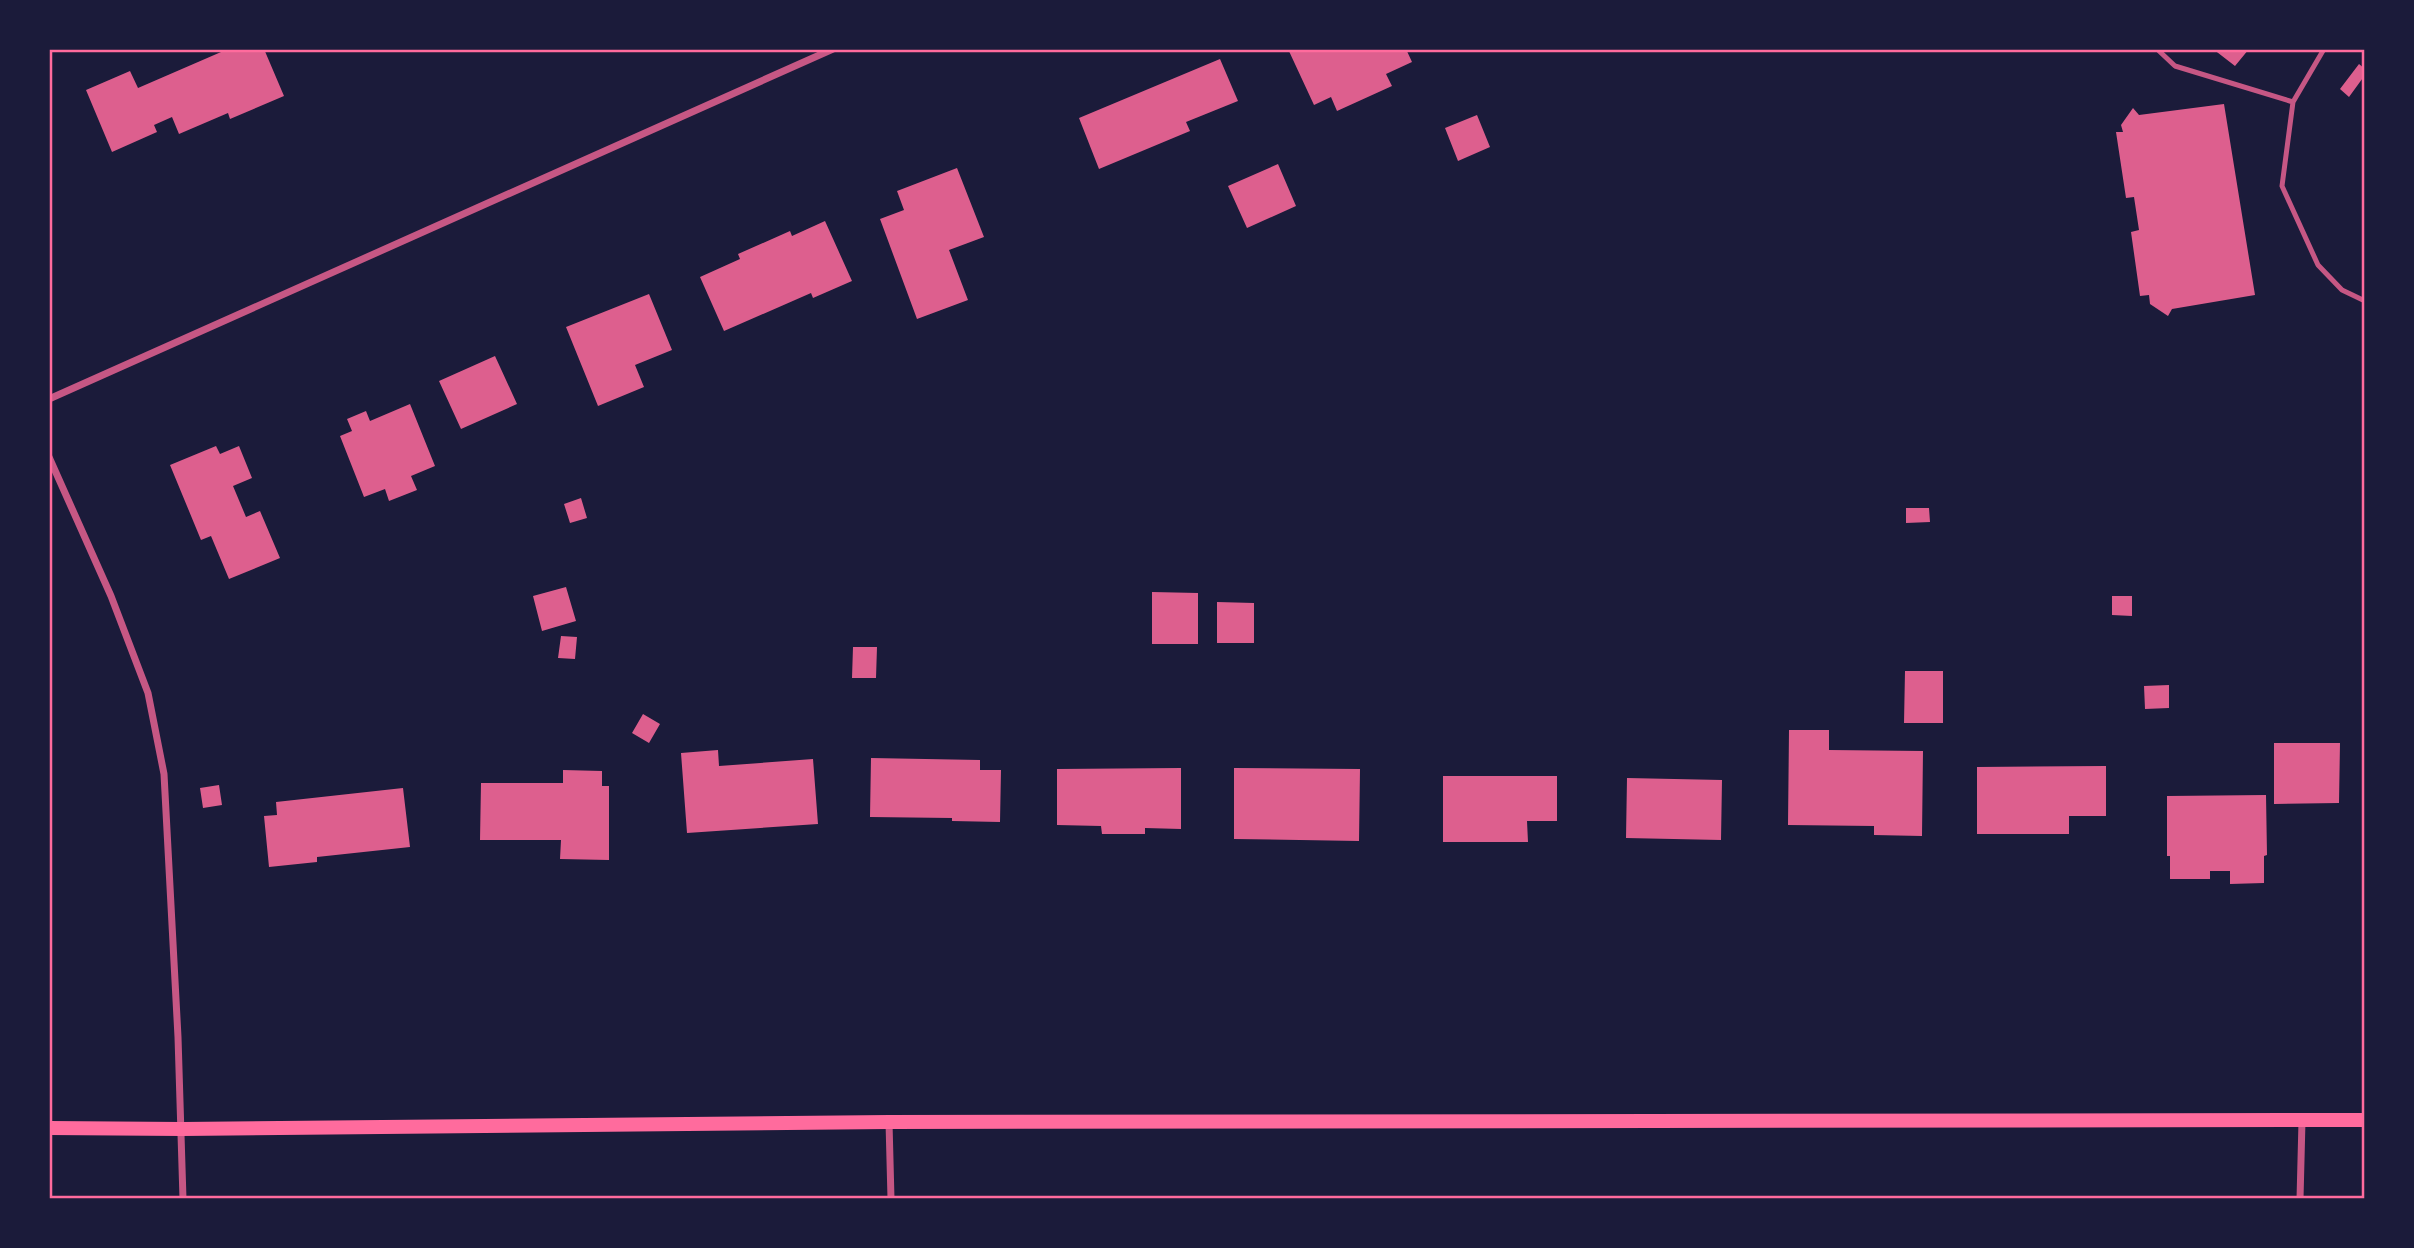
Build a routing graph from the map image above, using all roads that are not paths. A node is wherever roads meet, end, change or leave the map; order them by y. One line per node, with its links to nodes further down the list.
1 (833, 49): 6 (street)
2 (2157, 49): 4 (lane)
3 (2324, 49): 4 (lane)
4 (2293, 102): 5 (lane)
5 (2365, 301)
6 (49, 399)
7 (49, 457): 12 (street)
8 (2365, 1120): 9 (main road)
9 (2302, 1121): 10 (main road); 15 (street)
10 (889, 1122): 12 (main road); 14 (street)
11 (49, 1128): 12 (main road)
12 (182, 1129): 13 (street)
13 (183, 1199)
14 (891, 1199)
15 (2300, 1199)

